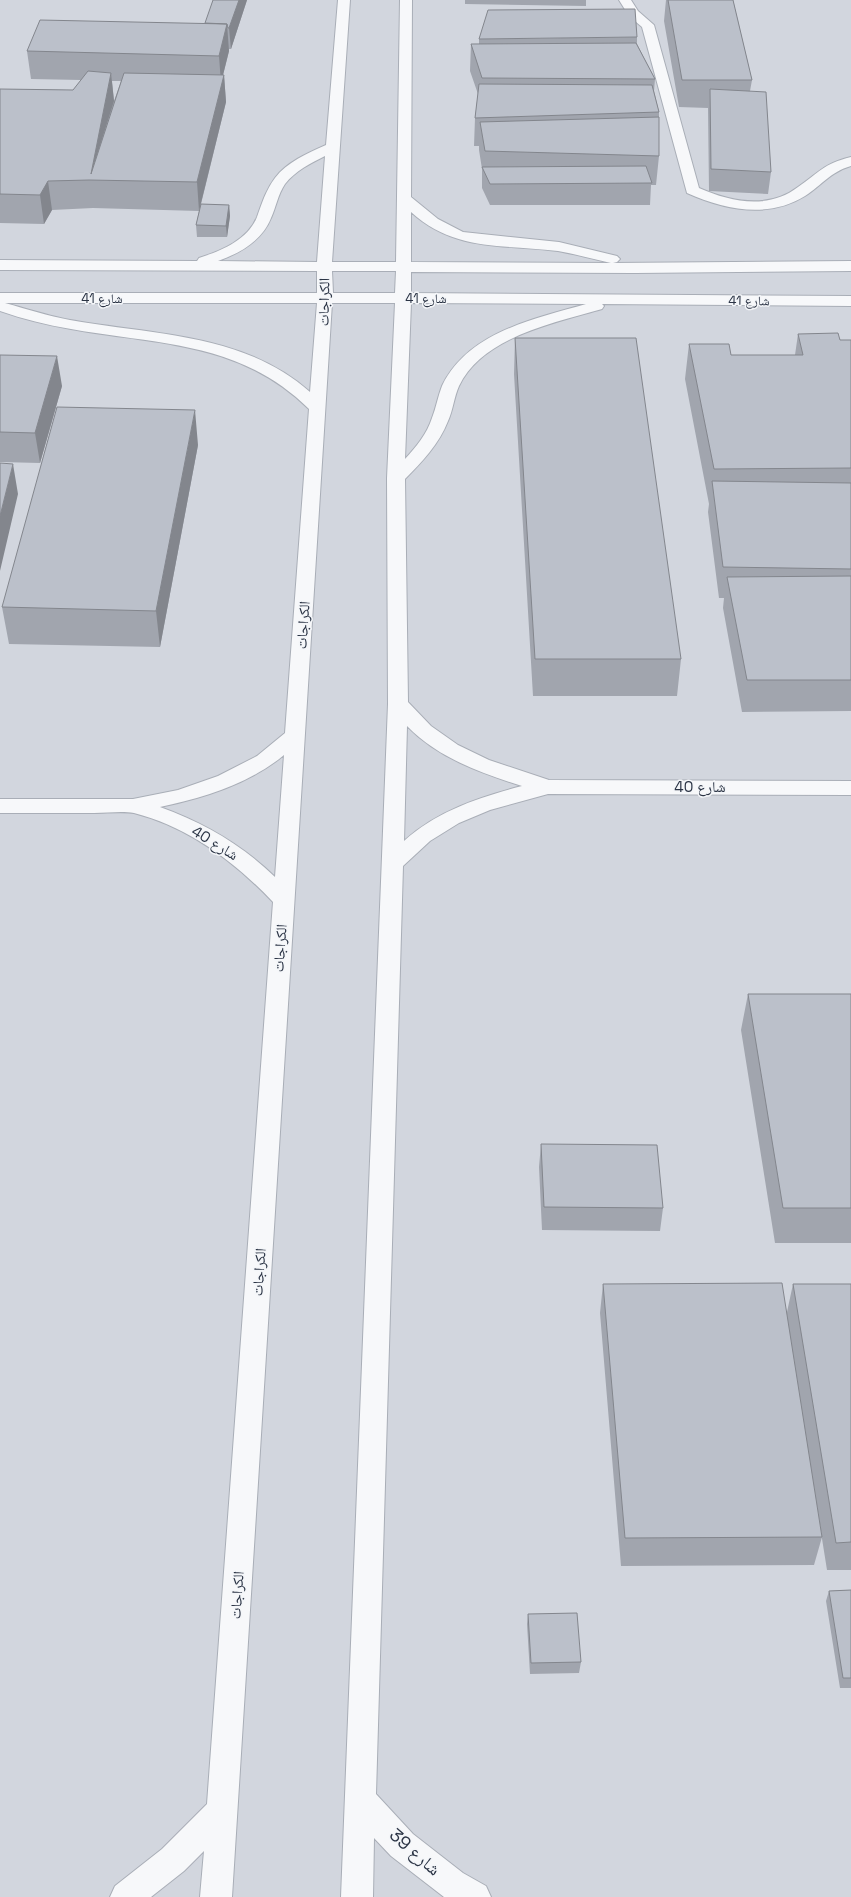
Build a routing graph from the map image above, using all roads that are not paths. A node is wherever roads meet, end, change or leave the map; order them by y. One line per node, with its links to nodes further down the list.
1 (344, 0): 6 (street, الكراجات)
2 (406, 0): 8 (street)
3 (625, 0): 5 (street)
4 (624, 24): 5 (street)
5 (648, 25): 7 (street)
6 (333, 147): 10 (street); 11 (street, الكراجات)
7 (851, 161)
8 (403, 196): 12 (street); 14 (street)
9 (0, 265): 10 (street)
10 (187, 265): 11 (street)
11 (324, 266): 12 (street); 16 (street, الكراجات)
12 (403, 266): 14 (street); 17 (street)
13 (851, 266): 14 (street)
14 (635, 268)
15 (0, 298): 16 (street, شارع 41)
16 (325, 298): 17 (street, شارع 41); 21 (street, الكراجات)
17 (403, 298): 18 (street, شارع 41); 22 (street)
18 (622, 299): 19 (street, شارع 41); 22 (street)
19 (851, 301)
20 (0, 306): 21 (street)
21 (318, 408): 24 (street, الكراجات)
22 (396, 478): 23 (street)
23 (398, 704): 25 (street, شارع 40); 29 (street)
24 (295, 736): 28 (street, شارع 40); 30 (street, الكراجات)
25 (548, 787): 26 (street, شارع 40); 29 (street, شارع 40)
26 (851, 788)
27 (0, 806): 28 (street, شارع 40)
28 (133, 806): 30 (street, شارع 40)
29 (393, 863): 31 (street)
30 (284, 900): 32 (street, الكراجات)
31 (360, 1800): 35 (street); 36 (street, شارع 39)
32 (222, 1811): 33 (street); 34 (street, الكراجات)
33 (126, 1897)
34 (216, 1897)
35 (357, 1897)
36 (475, 1897)

